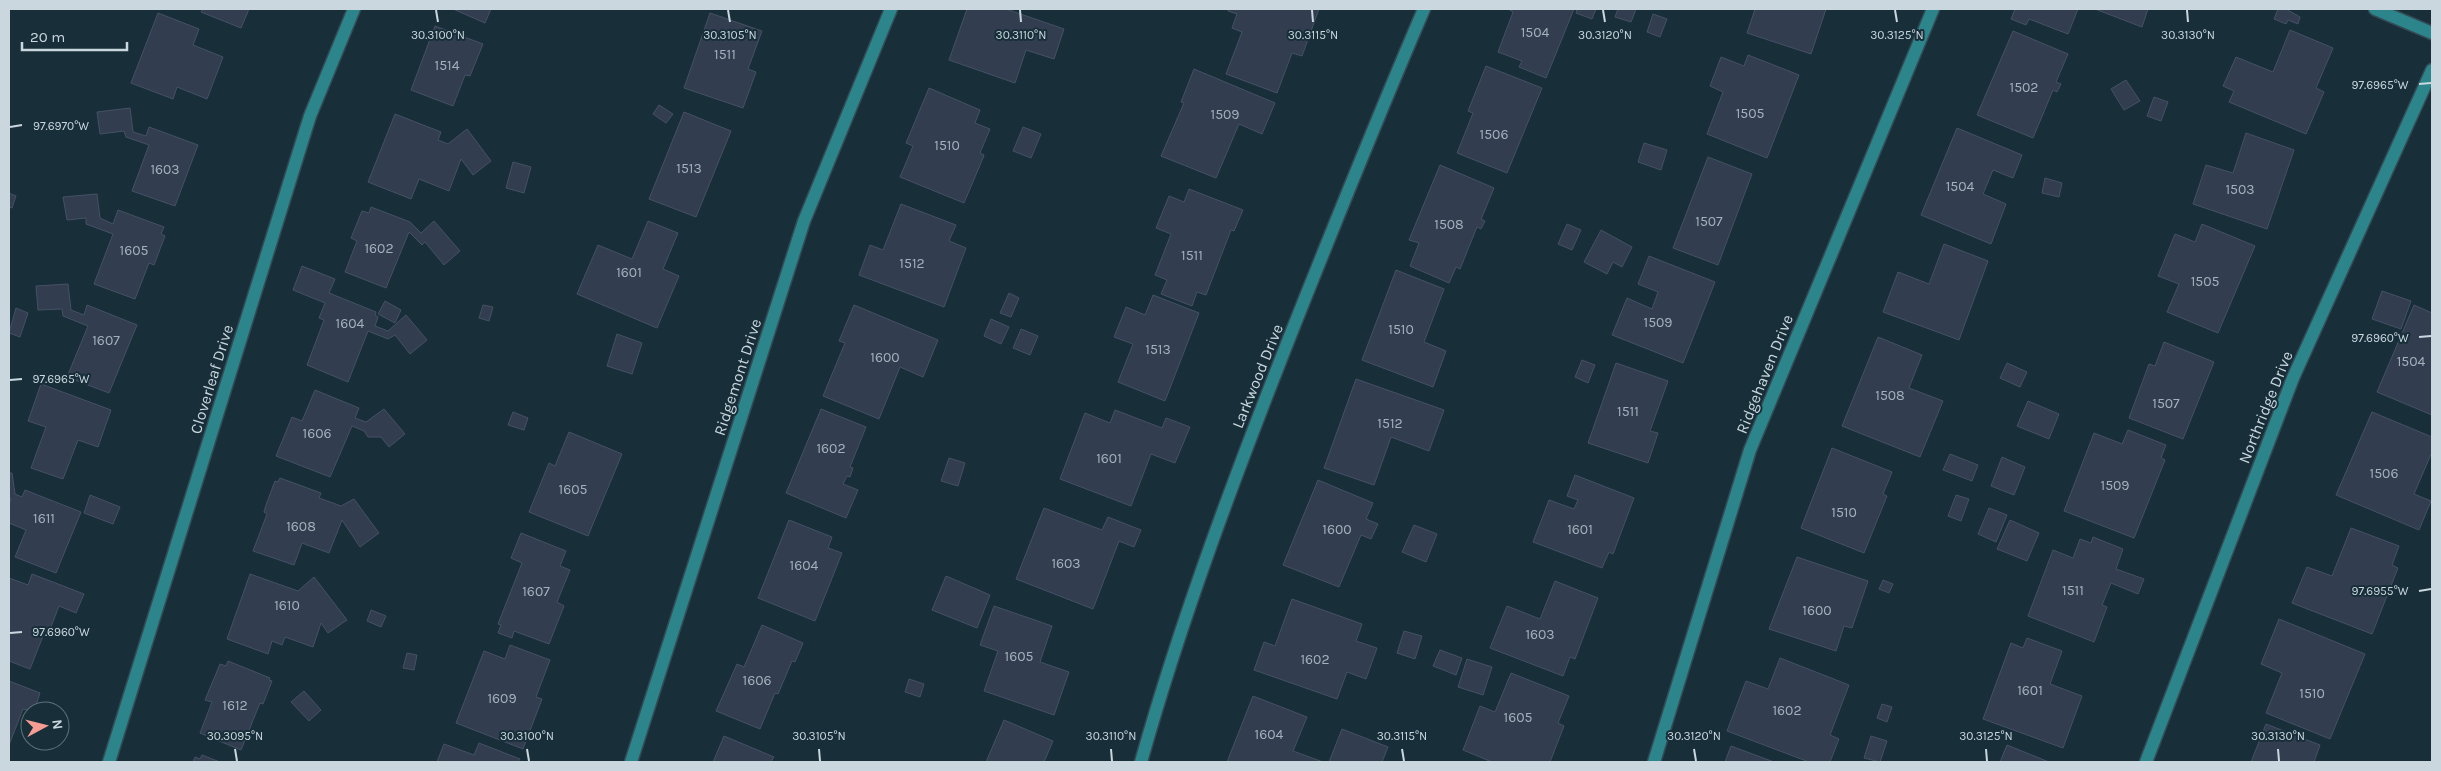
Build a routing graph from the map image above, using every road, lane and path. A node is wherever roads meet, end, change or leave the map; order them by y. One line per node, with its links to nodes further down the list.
1 (354, 9): 8 (street, Cloverleaf Drive)
2 (891, 9): 9 (street, Ridgemont Drive)
3 (1424, 9): 10 (street, Larkwood Drive)
4 (1932, 9): 11 (street, Ridgehaven Drive)
5 (2375, 9): 6 (street)
6 (2432, 33)
7 (2432, 70): 12 (street, Northridge Drive)
8 (109, 762)
9 (631, 762)
10 (1141, 762)
11 (1654, 762)
12 (2146, 762)

